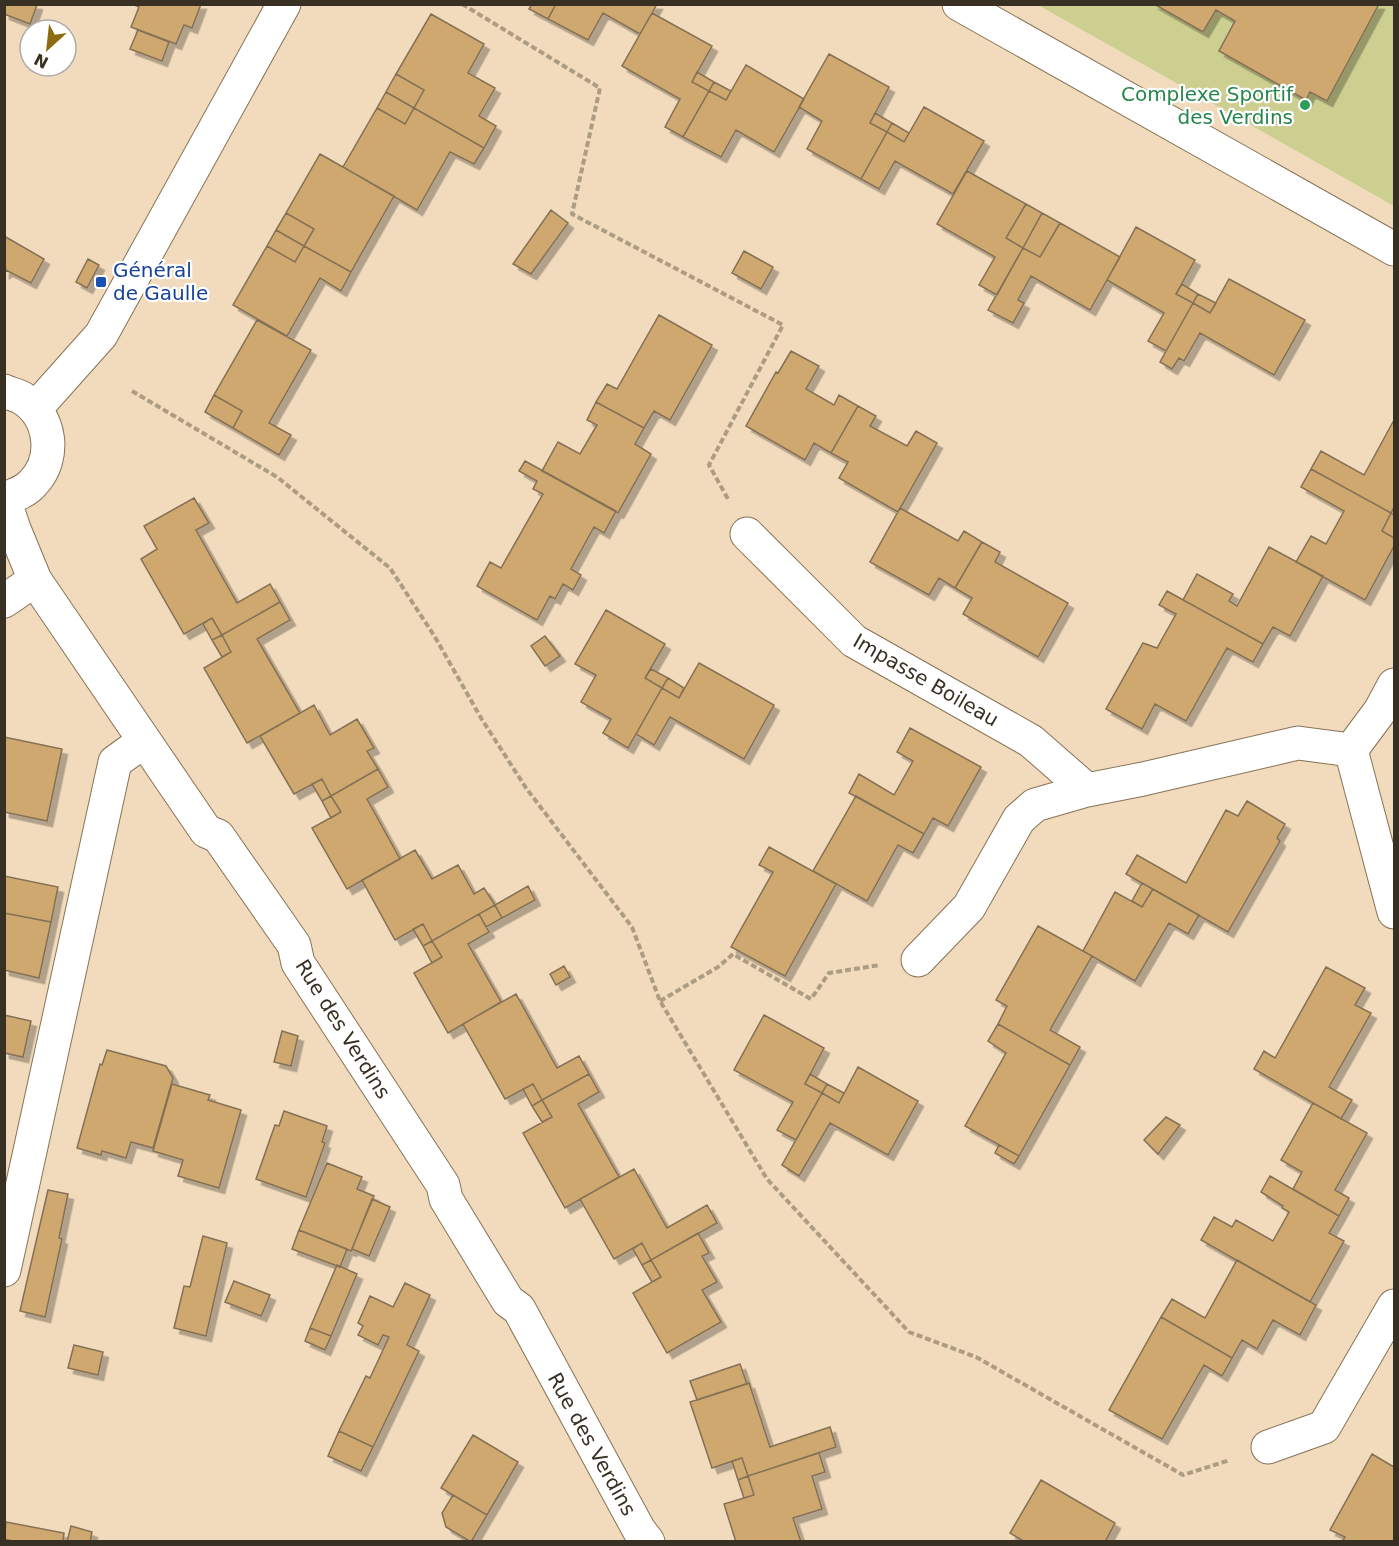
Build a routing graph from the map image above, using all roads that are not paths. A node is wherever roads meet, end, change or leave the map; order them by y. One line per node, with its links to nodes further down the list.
1 (284, 4): 5 (street)
2 (959, 4): 3 (street)
3 (1395, 249)
4 (4, 392): 5 (street)
5 (35, 409): 6 (street)
6 (4, 499): 8 (street, Rue des Verdins)
7 (747, 534): 13 (street, Impasse Boileau)
8 (35, 580): 9 (street); 11 (street, Rue des Verdins)
9 (4, 601)
10 (1395, 685): 12 (street)
11 (144, 741): 16 (street); 19 (street, Rue des Verdins)
12 (1351, 750): 13 (street); 14 (street)
13 (1087, 790): 15 (street)
14 (1395, 912)
15 (918, 960)
16 (4, 1270)
17 (1395, 1306): 18 (street)
18 (1268, 1447)
19 (648, 1542)

